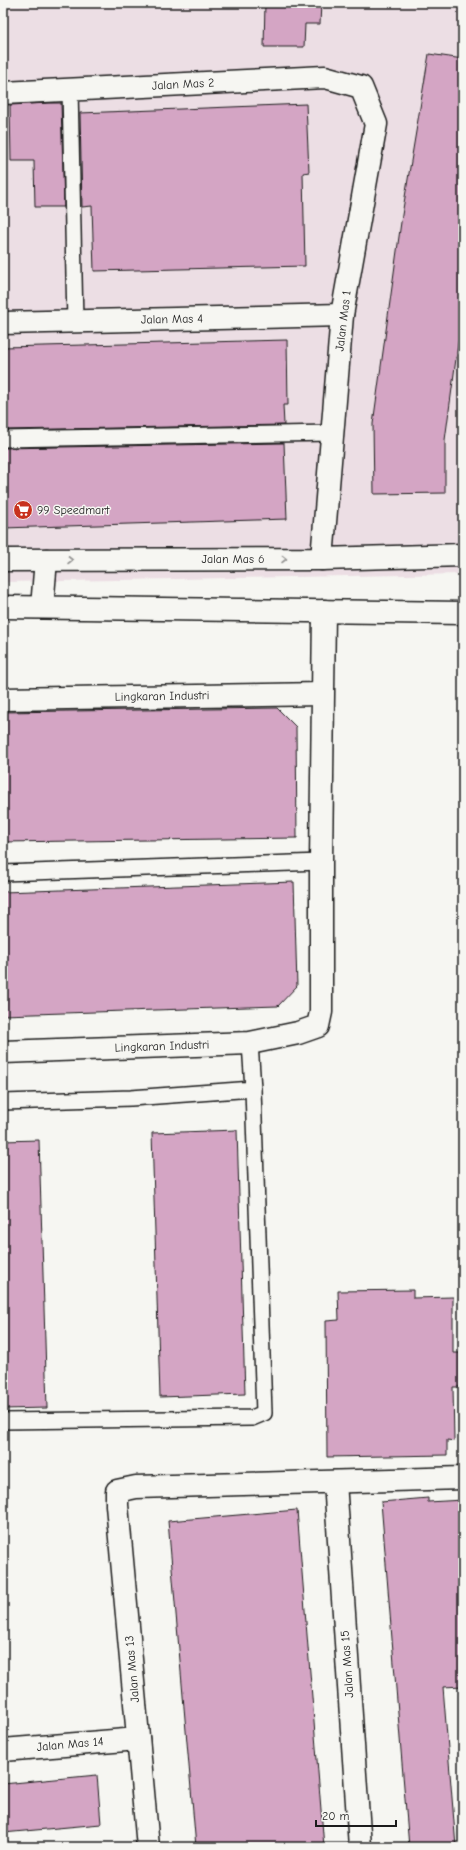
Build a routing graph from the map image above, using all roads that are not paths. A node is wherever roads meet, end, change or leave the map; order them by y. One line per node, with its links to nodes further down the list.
1 (361, 88): 2 (street, Jalan Mas 2); 4 (street, Jalan Mas 1)
2 (70, 89): 3 (street, Jalan Mas 2); 5 (lane)
3 (3, 93)
4 (342, 315): 5 (street, Jalan Mas 4); 7 (street, Jalan Mas 1)
5 (75, 322): 6 (street, Jalan Mas 4)
6 (3, 323)
7 (332, 433): 8 (lane); 10 (street, Jalan Mas 1)
8 (3, 439)
9 (463, 555): 10 (street, Jalan Mas 6)
10 (322, 559): 12 (street, Jalan Mas 6, one-way to 10)
11 (3, 560): 12 (street, Jalan Mas 6)
12 (46, 560): 14 (street)
13 (3, 607): 14 (street)
14 (42, 607): 15 (street)
15 (324, 611): 16 (street); 17 (street)
16 (463, 613)
17 (322, 694): 18 (street, Lingkaran Industri); 19 (street)
18 (3, 699)
19 (320, 862): 20 (lane); 21 (street, Lingkaran Industri)
20 (3, 873)
21 (250, 1043): 22 (street, Lingkaran Industri); 23 (lane)
22 (3, 1052)
23 (253, 1089): 24 (lane); 25 (lane)
24 (3, 1102)
25 (3, 1421)
26 (463, 1478): 27 (street)
27 (335, 1482): 28 (street, Jalan Mas 13); 31 (street, Jalan Mas 15)
28 (138, 1739): 29 (street, Jalan Mas 14); 30 (street, Jalan Mas 13)
29 (3, 1750)
30 (148, 1847)
31 (360, 1847)

